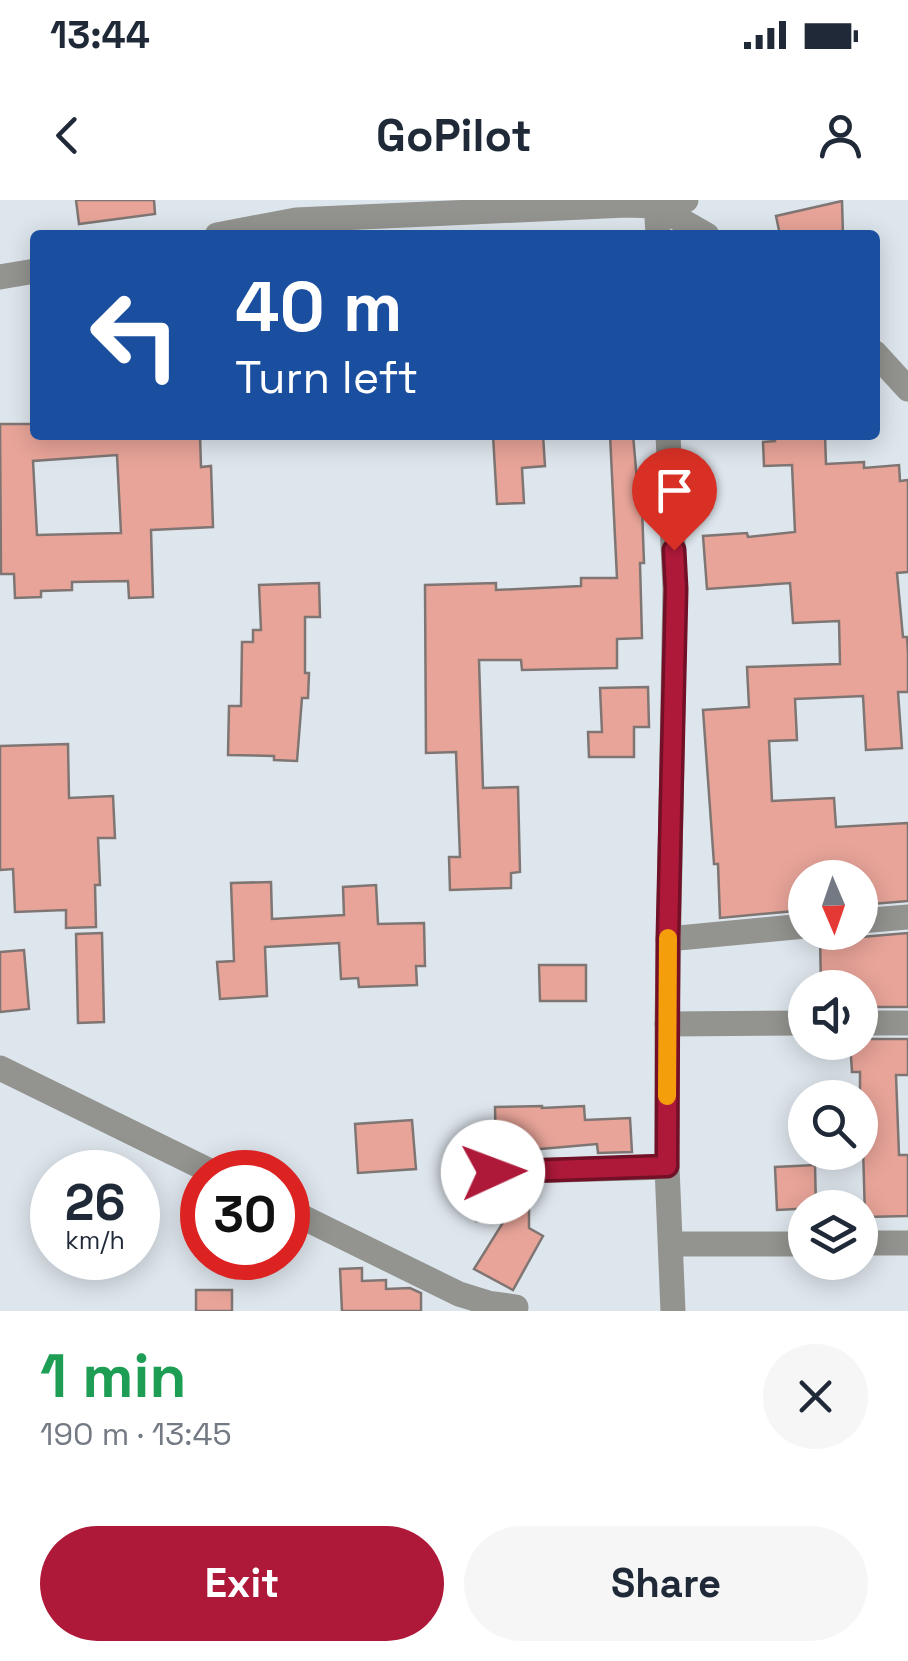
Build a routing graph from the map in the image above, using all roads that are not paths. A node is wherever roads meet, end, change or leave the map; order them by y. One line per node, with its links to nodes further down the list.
1 (686, 200): 2 (street)
2 (656, 203): 3 (street); 5 (street); 6 (street)
3 (295, 210): 4 (street)
4 (233, 230)
5 (658, 230)
6 (698, 230)
7 (30, 271): 8 (street)
8 (0, 277)
9 (880, 358): 10 (street)
10 (908, 389)
11 (668, 440): 15 (street)
12 (908, 917): 13 (street)
13 (878, 920)
14 (788, 927): 15 (street)
15 (668, 938): 18 (street)
16 (878, 1023): 17 (street)
17 (908, 1023)
18 (668, 1024): 19 (street); 22 (street)
19 (788, 1024)
20 (0, 1068): 21 (street)
21 (180, 1156)
22 (667, 1166): 23 (street); 27 (street)
23 (493, 1172)
24 (310, 1221): 29 (street)
25 (878, 1243): 26 (street)
26 (908, 1243)
27 (672, 1244): 28 (street); 30 (street)
28 (788, 1244)
29 (516, 1307)
30 (674, 1311)

